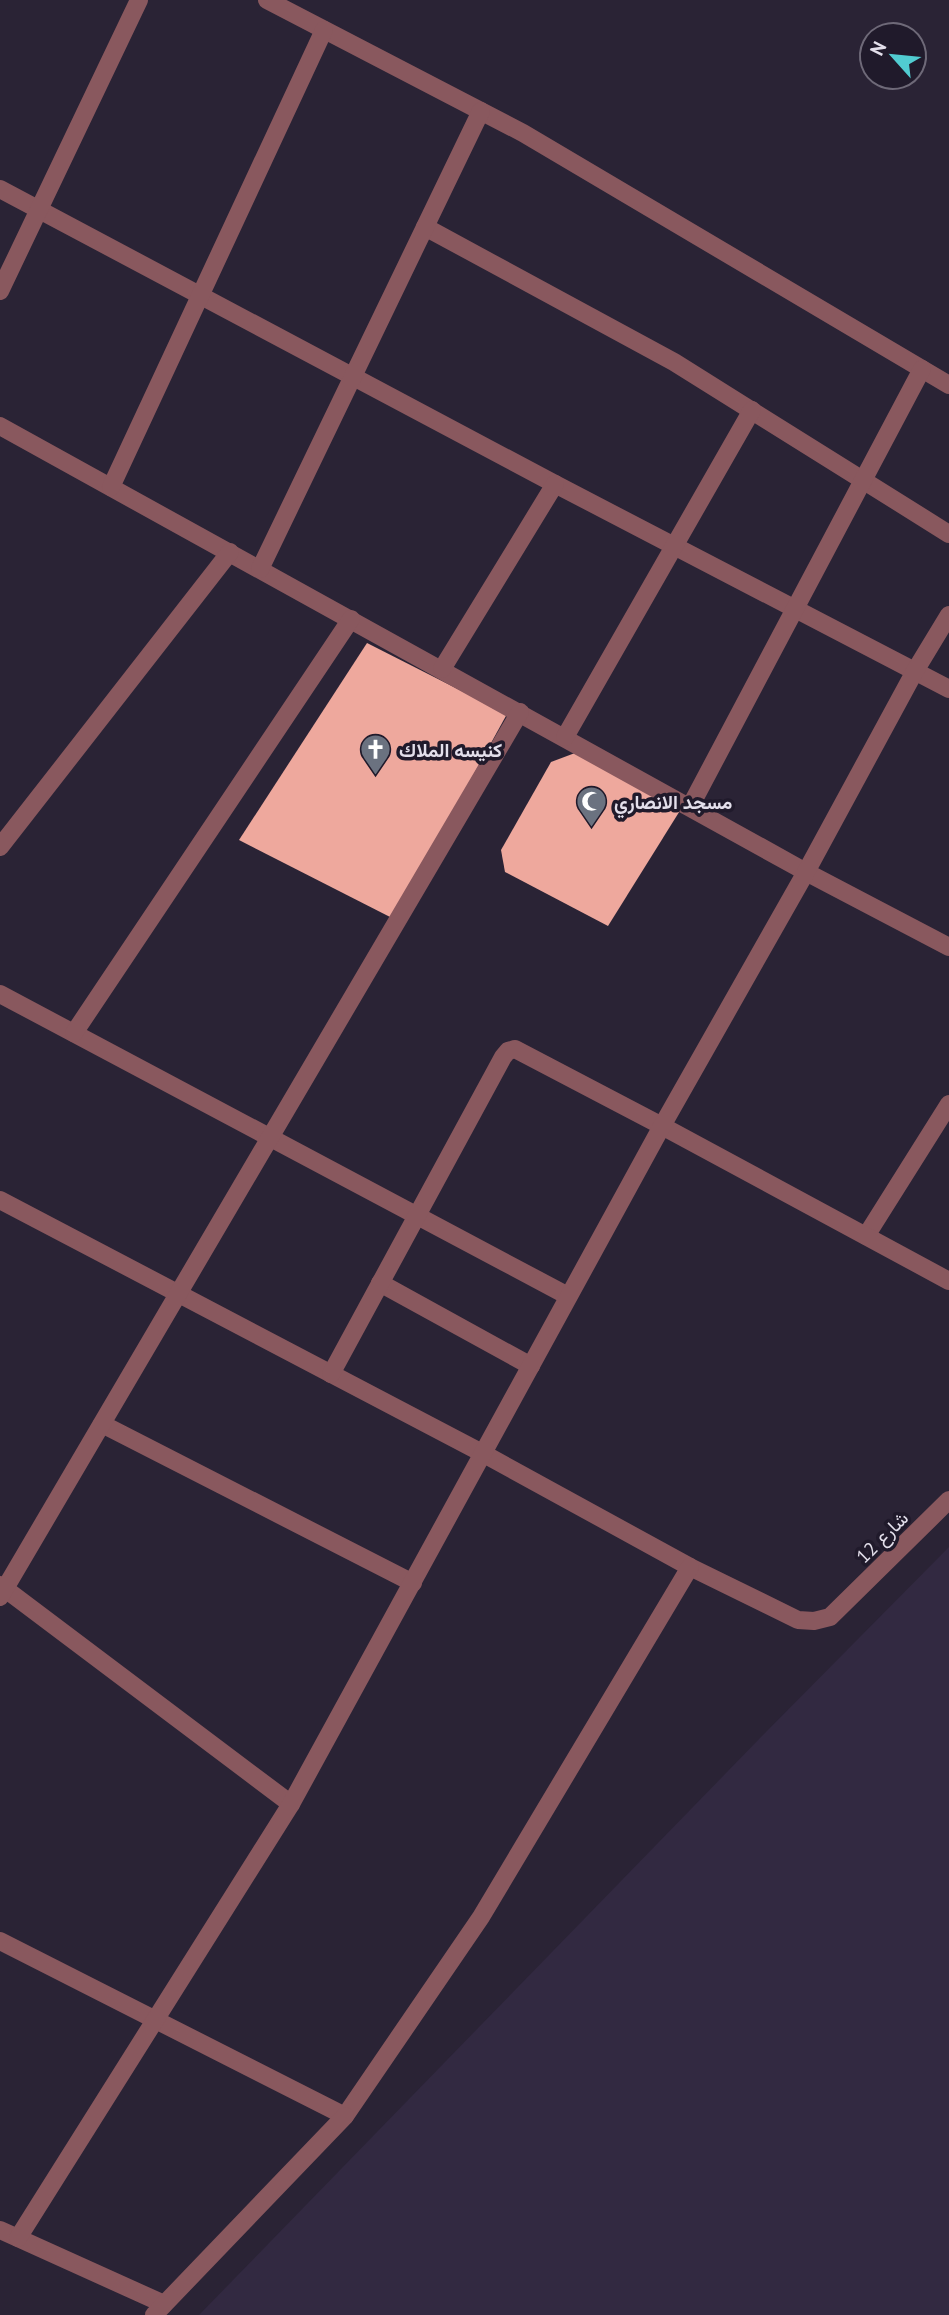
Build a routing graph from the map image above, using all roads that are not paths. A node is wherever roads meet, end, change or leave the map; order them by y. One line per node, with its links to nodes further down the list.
1 (139, 0): 6 (street)
2 (267, 0): 3 (street)
3 (324, 30): 4 (street); 9 (street)
4 (481, 111): 7 (street); 10 (street)
5 (0, 189): 6 (street)
6 (39, 210): 8 (street); 9 (street)
7 (425, 228): 11 (street); 13 (street)
8 (0, 290)
9 (199, 296): 11 (street); 17 (street)
10 (922, 369): 12 (street); 15 (street)
11 (353, 377): 16 (street); 21 (street)
12 (949, 385)
13 (752, 410): 15 (street); 19 (street)
14 (0, 426): 17 (street)
15 (862, 481): 18 (street); 22 (street)
16 (555, 484): 19 (street); 25 (street)
17 (111, 486): 20 (street)
18 (949, 534)
19 (674, 546): 22 (street); 29 (street)
20 (230, 552): 21 (street); 31 (street)
21 (260, 569): 24 (street)
22 (795, 608): 26 (street); 30 (street)
23 (949, 615): 26 (street)
24 (351, 620): 25 (street); 35 (street)
25 (442, 669): 28 (street)
26 (915, 671): 27 (street); 32 (street)
27 (949, 689)
28 (520, 712): 29 (street); 38 (street)
29 (565, 737): 30 (street)
30 (690, 807): 32 (street)
31 (0, 846)
32 (806, 872): 33 (street); 37 (street)
33 (949, 947)
34 (0, 994): 35 (street)
35 (74, 1033): 38 (street)
36 (949, 1104): 41 (street)
37 (662, 1126): 40 (street); 41 (street); 45 (street)
38 (270, 1137): 40 (street); 44 (street)
39 (0, 1200): 44 (street, شارع 12)
40 (417, 1216): 43 (street); 45 (street)
41 (866, 1236): 42 (street)
42 (949, 1281)
43 (380, 1283): 46 (street); 47 (street)
44 (178, 1293): 47 (street, شارع 12); 48 (street)
45 (568, 1296): 46 (street)
46 (531, 1366): 49 (street)
47 (331, 1374): 49 (street, شارع 12)
48 (102, 1424): 52 (street); 53 (street)
49 (484, 1454): 51 (street, شارع 12); 52 (street)
50 (949, 1500): 51 (street, شارع 12)
51 (690, 1567): 57 (street)
52 (413, 1583): 54 (street)
53 (2, 1590): 54 (street)
54 (291, 1804): 56 (street)
55 (0, 1941): 56 (street)
56 (156, 2019): 57 (street); 59 (street)
57 (345, 2116): 60 (street)
58 (0, 2230): 59 (street)
59 (18, 2238): 60 (street)
60 (159, 2310)

